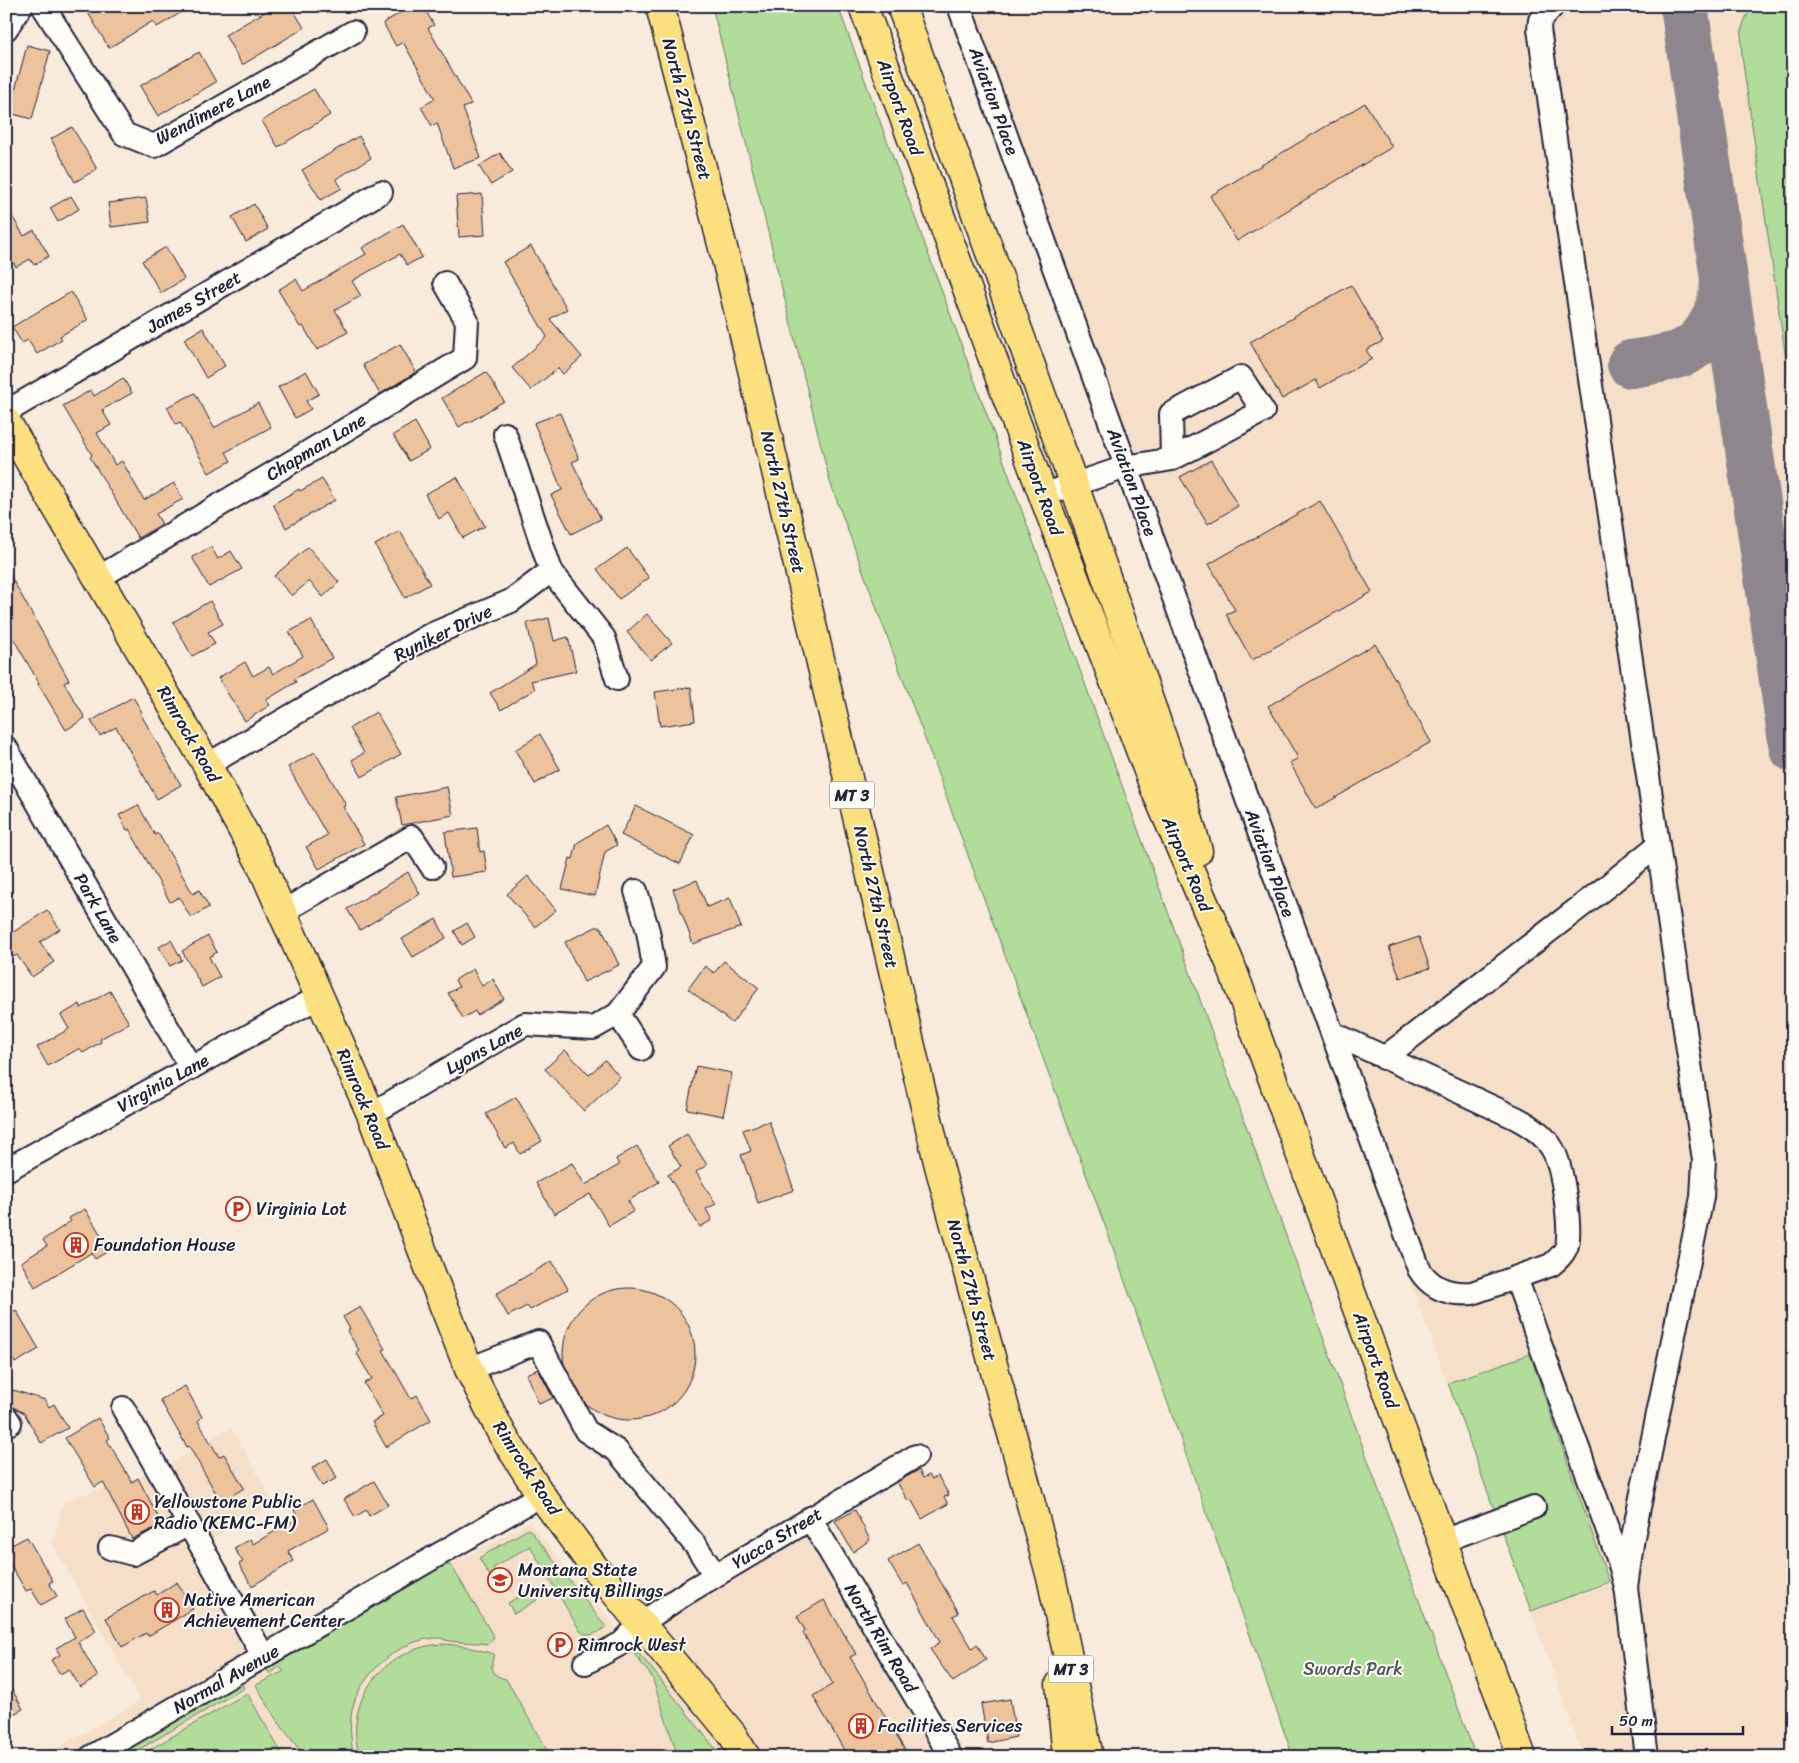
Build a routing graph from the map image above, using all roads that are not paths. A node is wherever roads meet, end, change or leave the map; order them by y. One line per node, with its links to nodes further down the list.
1 (21, 6): 8 (street)
2 (43, 6): 9 (street, Wendimere Lane)
3 (660, 6): 48 (main road, North 27th Street / MT 3)
4 (863, 6): 18 (main road, Airport Road)
5 (901, 6): 17 (main road, Airport Road)
6 (959, 6): 16 (street, Aviation Place)
7 (1553, 6): 24 (street)
8 (6, 29)
9 (353, 32)
10 (381, 192): 12 (street, James Street)
11 (446, 283): 20 (street, Chapman Lane)
12 (6, 412)
13 (6, 420): 20 (main road, Rimrock Road)
14 (505, 434): 19 (street)
15 (1172, 459): 16 (street)
16 (1126, 467): 17 (street); 31 (street, Aviation Place)
17 (1074, 485): 18 (street); 28 (main road, Airport Road)
18 (1043, 495): 28 (main road, Airport Road)
19 (551, 571): 21 (street); 23 (street, Ryniker Drive)
20 (98, 578): 23 (main road, Rimrock Road)
21 (617, 679)
22 (6, 748): 34 (street, Park Lane)
23 (207, 765): 27 (main road, Rimrock Road)
24 (1658, 845): 33 (street); 49 (street)
25 (432, 867): 27 (street)
26 (636, 891): 30 (street, Lyons Lane)
27 (282, 912): 29 (main road, Rimrock Road)
28 (1230, 963): 45 (main road, Airport Road)
29 (319, 997): 34 (street, Virginia Lane); 35 (main road, Rimrock Road)
30 (618, 1014): 32 (street); 35 (street, Lyons Lane)
31 (1332, 1033): 33 (street, Aviation Place); 37 (street, Aviation Place)
32 (641, 1049)
33 (1384, 1058): 37 (street, Aviation Place)
34 (191, 1068): 36 (street, Virginia Lane)
35 (370, 1114): 38 (main road, Rimrock Road)
36 (6, 1170)
37 (1516, 1278): 49 (street)
38 (469, 1369): 41 (main road, Rimrock Road); 47 (street)
39 (123, 1408): 44 (street)
40 (916, 1456): 43 (street, Yucca Street)
41 (541, 1495): 50 (main road, Rimrock Road); 51 (street, Normal Avenue)
42 (1534, 1507): 45 (street)
43 (810, 1518): 47 (street, Yucca Street); 55 (street, North Rim Road)
44 (188, 1524): 46 (street); 51 (street)
45 (1443, 1541): 58 (main road, Airport Road)
46 (110, 1548)
47 (715, 1575): 50 (street, Yucca Street)
48 (1052, 1581): 56 (main road); 57 (main road, North 27th Street / MT 3)
49 (1626, 1587): 59 (street)
50 (640, 1624): 52 (street, Yucca Street); 54 (main road, Rimrock Road)
51 (264, 1657): 53 (street, Normal Avenue)
52 (585, 1663)
53 (91, 1757)
54 (746, 1757)
55 (951, 1757)
56 (1067, 1757)
57 (1089, 1757)
58 (1522, 1757)
59 (1647, 1757)

